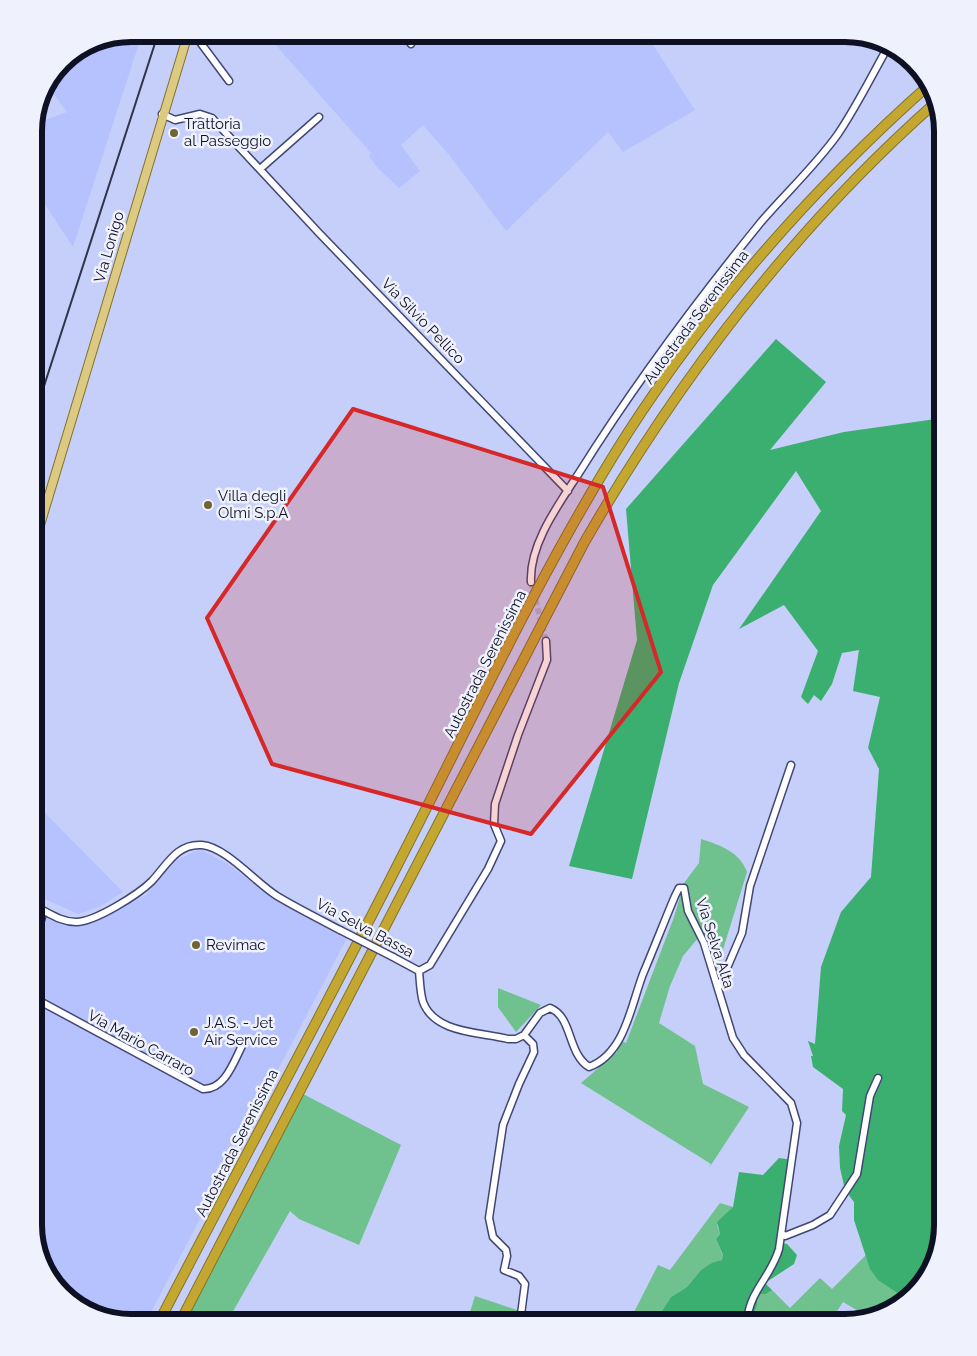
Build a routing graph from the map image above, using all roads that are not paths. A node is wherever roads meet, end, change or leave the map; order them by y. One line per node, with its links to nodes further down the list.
1 (185, 43): 7 (main road, Via Lonigo)
2 (201, 43): 4 (street)
3 (886, 52): 10 (street)
4 (229, 81)
5 (924, 89): 23 (highway, Autostrada Serenissima)
6 (931, 108): 24 (highway, Autostrada Serenissima)
7 (162, 114): 9 (street, Via Silvio Pellico); 11 (main road, Via Lonigo)
8 (319, 117): 9 (street)
9 (260, 169): 10 (street, Via Silvio Pellico)
10 (568, 491): 12 (street)
11 (43, 517)
12 (531, 582)
13 (546, 641): 16 (street)
14 (791, 765): 17 (street)
15 (42, 910): 16 (street, Via Selva Bassa, bridge)
16 (418, 971): 19 (street, Via Selva Bassa)
17 (718, 990): 19 (street, Via Selva Alta); 22 (street, Via Selva Alta)
18 (42, 1002): 20 (street, Via Mario Carraro)
19 (524, 1035): 25 (street)
20 (244, 1042)
21 (878, 1078): 22 (street)
22 (782, 1234): 26 (street, Via Selva Alta)
23 (164, 1313)
24 (185, 1313)
25 (521, 1314)
26 (748, 1314)

